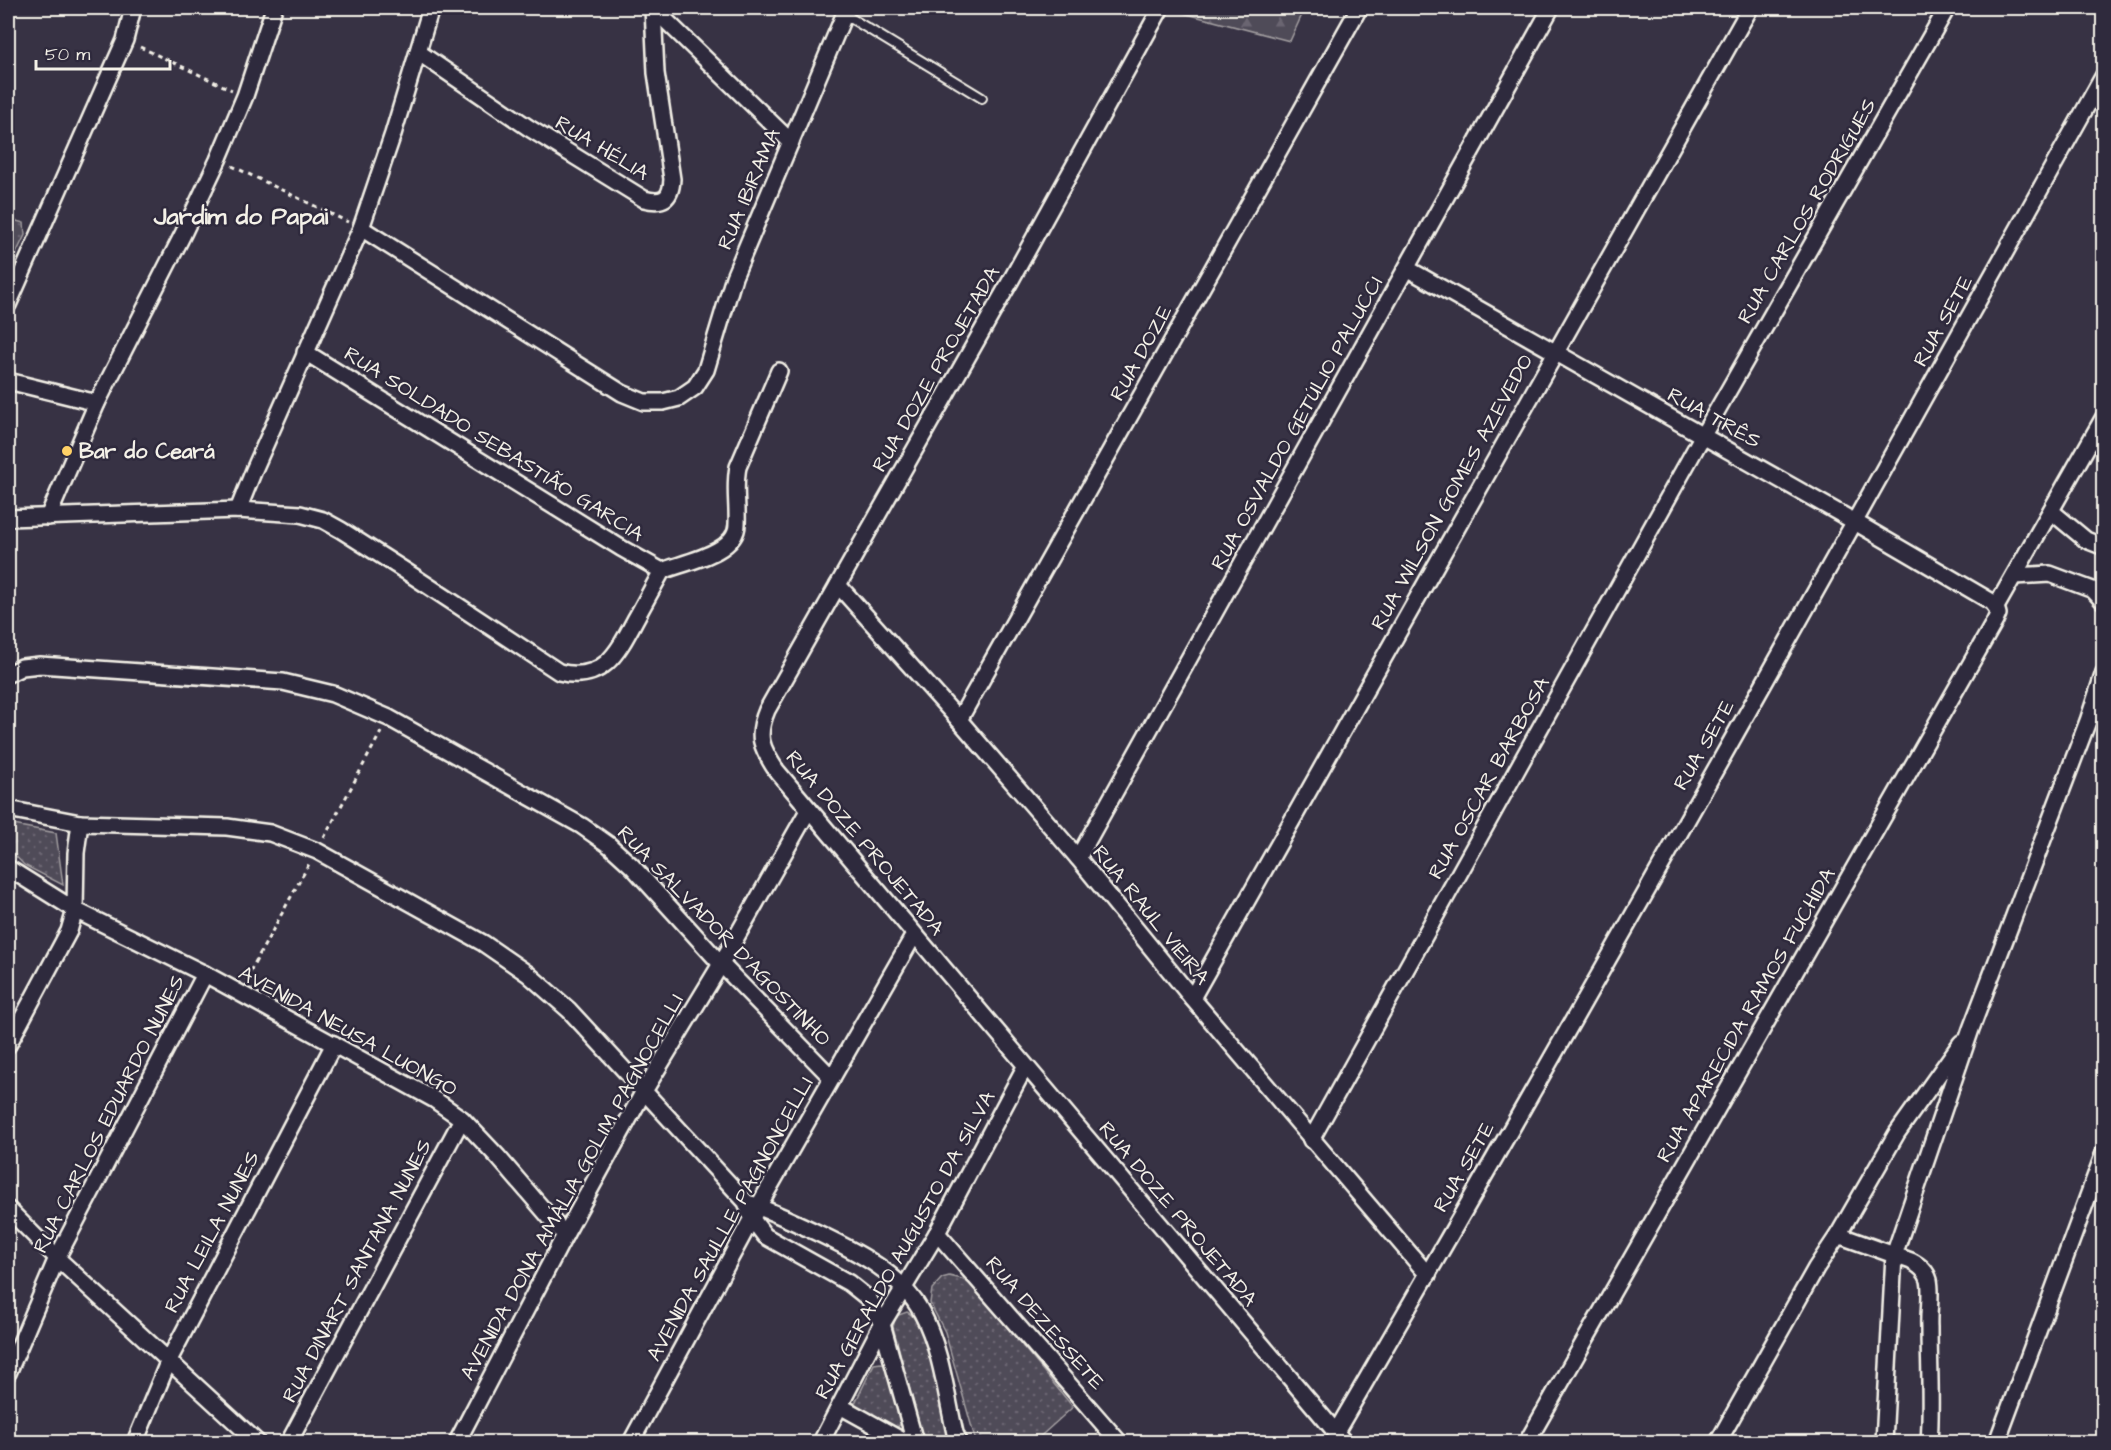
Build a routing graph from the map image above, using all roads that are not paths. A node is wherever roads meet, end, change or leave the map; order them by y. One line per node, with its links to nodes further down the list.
1 (133, 8): 17 (street)
2 (274, 8): 22 (street)
3 (431, 8): 11 (street)
4 (653, 8): 11 (street, RUA HÉLIA); 14 (street)
5 (1161, 8): 33 (street, RUA DOZE PROJETADA)
6 (1359, 8): 38 (street, RUA DOZE)
7 (1551, 8): 16 (street, RUA OSVALDO GETÚLIO PALUCCI)
8 (1749, 8): 19 (street, RUA WILSON GOMES AZEVEDO)
9 (1947, 8): 24 (street, RUA CARLOS RODRIGUES)
10 (845, 11): 13 (lane); 14 (street, RUA IBIRAMA)
11 (418, 52): 15 (street)
12 (2103, 75): 29 (street, RUA SETE)
13 (981, 98)
14 (791, 142): 15 (street, RUA IBIRAMA)
15 (361, 228): 18 (street)
16 (1407, 269): 19 (street, RUA TRÊS); 42 (street, RUA OSVALDO GETÚLIO PALUCCI)
17 (8, 304)
18 (306, 352): 25 (street); 31 (street, RUA SOLDADO SEBASTIÃO GARCIA)
19 (1554, 353): 24 (street, RUA TRÊS); 48 (street, RUA WILSON GOMES AZEVEDO)
20 (779, 371): 31 (street)
21 (8, 381): 22 (street)
22 (97, 403): 27 (street)
23 (2103, 417): 26 (street, RUA APARECIDA RAMOS FUCHIDA)
24 (1703, 435): 29 (street, RUA TRÊS); 56 (street, RUA OSCAR BARBOSA)
25 (238, 510): 27 (street); 31 (street)
26 (2051, 511): 30 (street); 32 (street, RUA APARECIDA RAMOS FUCHIDA)
27 (48, 517): 28 (street)
28 (8, 518)
29 (1855, 522): 35 (street, RUA TRÊS); 65 (street, RUA SETE)
30 (2103, 547)
31 (662, 571)
32 (2014, 576): 34 (street); 35 (street, RUA APARECIDA RAMOS FUCHIDA)
33 (838, 585): 38 (street, RUA RAUL VIEIRA); 40 (street, RUA DOZE PROJETADA)
34 (2103, 602)
35 (1996, 607): 82 (street, RUA APARECIDA RAMOS FUCHIDA)
36 (2103, 672): 49 (street)
37 (8, 674): 46 (street, RUA SALVADOR D'AGOSTINHO)
38 (959, 720): 42 (street, RUA RAUL VIEIRA)
39 (8, 809): 41 (street)
40 (809, 809): 45 (street, RUA DOZE PROJETADA); 46 (street, AVENIDA DONA AMÁLIA GOLIM PAGNOCELLI)
41 (80, 823): 44 (street); 54 (street)
42 (1078, 858): 48 (street, RUA RAUL VIEIRA)
43 (8, 868): 44 (street, AVENIDA NEUSA LUONGO)
44 (75, 910): 47 (street, AVENIDA NEUSA LUONGO); 51 (street)
45 (914, 935): 52 (street, RUA DOZE PROJETADA); 53 (street, AVENIDA SAULLE PAGNONCELLI)
46 (721, 964): 53 (street, RUA SALVADOR D'AGOSTINHO); 54 (street, AVENIDA DONA AMÁLIA GOLIM PAGNOCELLI)
47 (205, 974): 50 (street, AVENIDA NEUSA LUONGO); 64 (street, RUA CARLOS EDUARDO NUNES)
48 (1192, 998): 56 (street, RUA RAUL VIEIRA)
49 (1971, 1029): 62 (street); 63 (street)
50 (334, 1044): 55 (street, AVENIDA NEUSA LUONGO); 68 (street, RUA LEILA NUNES)
51 (8, 1046)
52 (1025, 1067): 60 (street, RUA GERALDO AUGUSTO DA SILVA); 71 (street, RUA DOZE PROJETADA)
53 (832, 1078): 59 (street, AVENIDA SAULLE PAGNONCELLI)
54 (644, 1091): 59 (street); 61 (street, AVENIDA DONA AMÁLIA GOLIM PAGNOCELLI)
55 (462, 1119): 61 (street, AVENIDA NEUSA LUONGO); 74 (street, RUA DINART SANTANA NUNES)
56 (1311, 1140): 65 (street, RUA RAUL VIEIRA)
57 (2103, 1154): 86 (street)
58 (8, 1209): 64 (street)
59 (752, 1209): 66 (street); 67 (street); 76 (street, AVENIDA SAULLE PAGNONCELLI)
60 (937, 1233): 66 (street, RUA GERALDO AUGUSTO DA SILVA); 81 (street, RUA DEZESSETE)
61 (565, 1235): 75 (street, AVENIDA DONA AMÁLIA GOLIM PAGNOCELLI)
62 (1838, 1235): 63 (street); 83 (street)
63 (1894, 1255): 84 (street); 85 (street)
64 (57, 1258): 68 (street); 69 (street, RUA CARLOS EDUARDO NUNES)
65 (1428, 1275): 71 (street, RUA SETE)
66 (904, 1288): 67 (street, RUA GERALDO AUGUSTO DA SILVA); 80 (street)
67 (882, 1324): 70 (street, RUA GERALDO AUGUSTO DA SILVA); 79 (street)
68 (169, 1360): 72 (street, RUA LEILA NUNES); 73 (street)
69 (8, 1373)
70 (840, 1406): 77 (street, RUA GERALDO AUGUSTO DA SILVA); 78 (street)
71 (1340, 1437)
72 (135, 1443)
73 (257, 1443)
74 (290, 1443)
75 (457, 1443)
76 (631, 1443)
77 (821, 1443)
78 (905, 1443)
79 (915, 1443)
80 (959, 1443)
81 (1119, 1443)
82 (1527, 1443)
83 (1718, 1443)
84 (1884, 1443)
85 (1929, 1443)
86 (1996, 1443)

